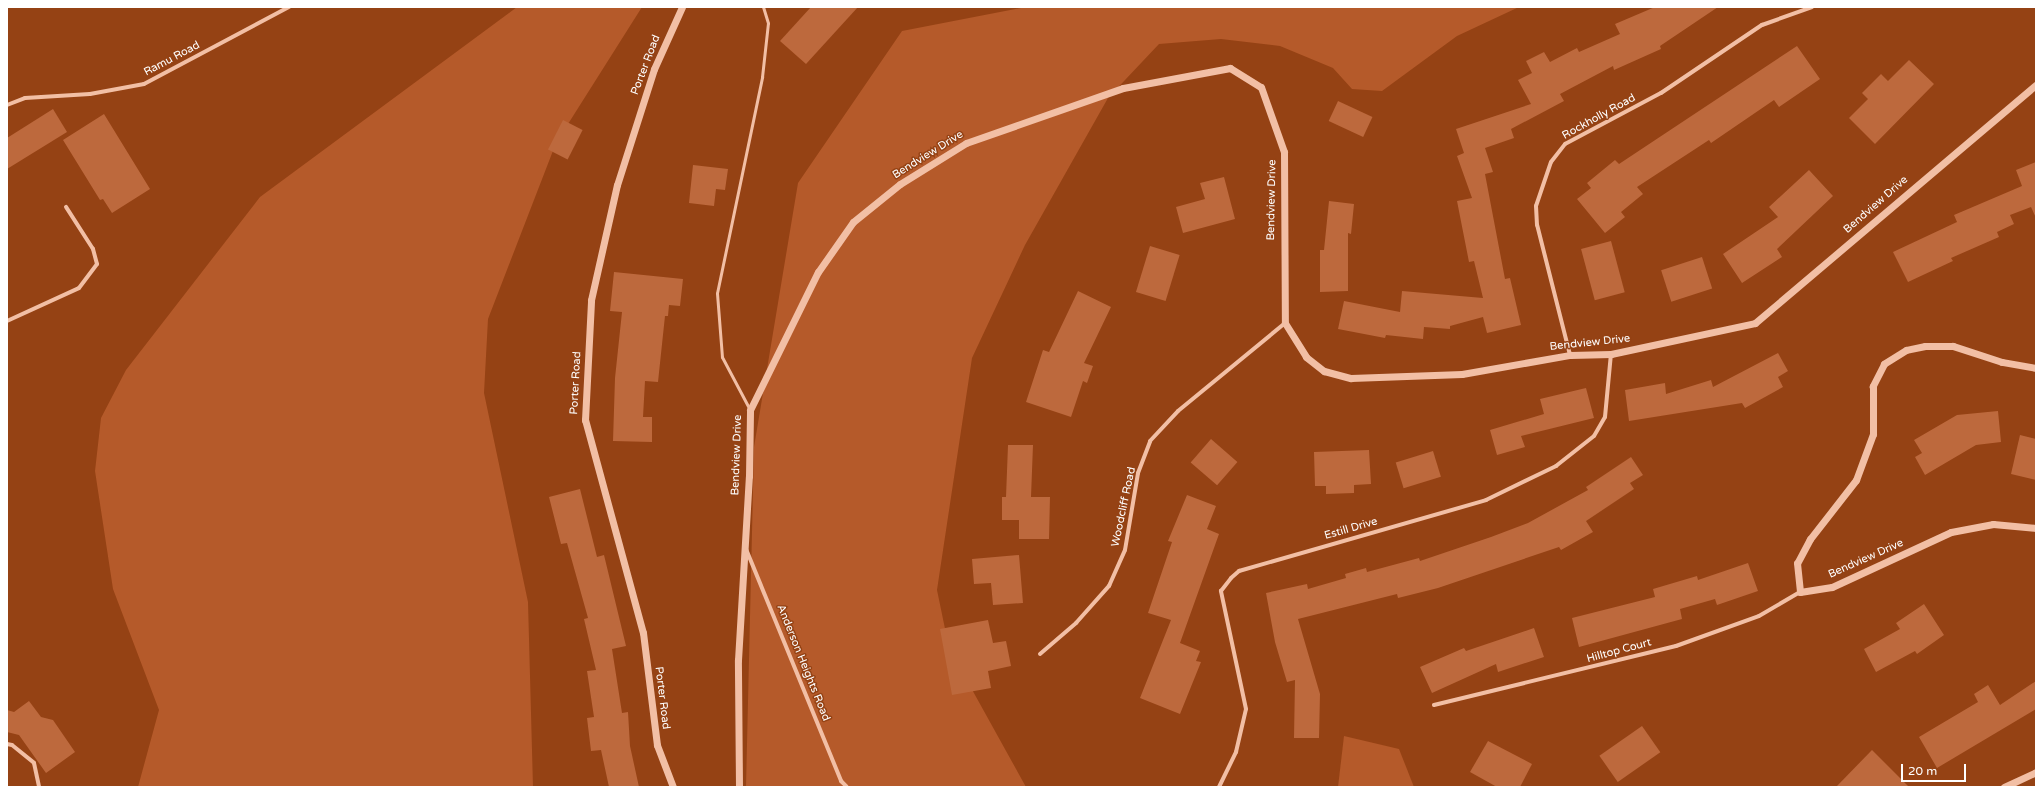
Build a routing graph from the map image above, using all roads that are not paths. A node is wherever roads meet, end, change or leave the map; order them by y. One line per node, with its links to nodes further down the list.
1 (289, 7): 6 (street, Ramu Road)
2 (682, 7): 22 (street, Porter Road)
3 (763, 7): 13 (lane)
4 (1812, 7): 11 (street, Rockholly Road)
5 (2036, 85): 10 (street, Bendview Drive)
6 (7, 105)
7 (66, 207): 8 (street)
8 (7, 321)
9 (1284, 324): 11 (street, Bendview Drive); 13 (street, Bendview Drive); 17 (street, Woodcliff Road)
10 (1611, 354): 11 (street, Bendview Drive); 25 (street, Estill Drive)
11 (1570, 355)
12 (2036, 368): 16 (street)
13 (750, 410): 15 (street, Bendview Drive)
14 (2036, 528): 16 (street, Bendview Drive)
15 (744, 543): 23 (street, Bendview Drive); 24 (street, Anderson Heights Road)
16 (1800, 592): 18 (street, Hilltop Court)
17 (1040, 654)
18 (1434, 705)
19 (7, 744): 21 (street)
20 (2036, 772): 26 (street)
21 (39, 787)
22 (673, 787)
23 (739, 787)
24 (847, 787)
25 (1220, 787)
26 (2004, 787)

